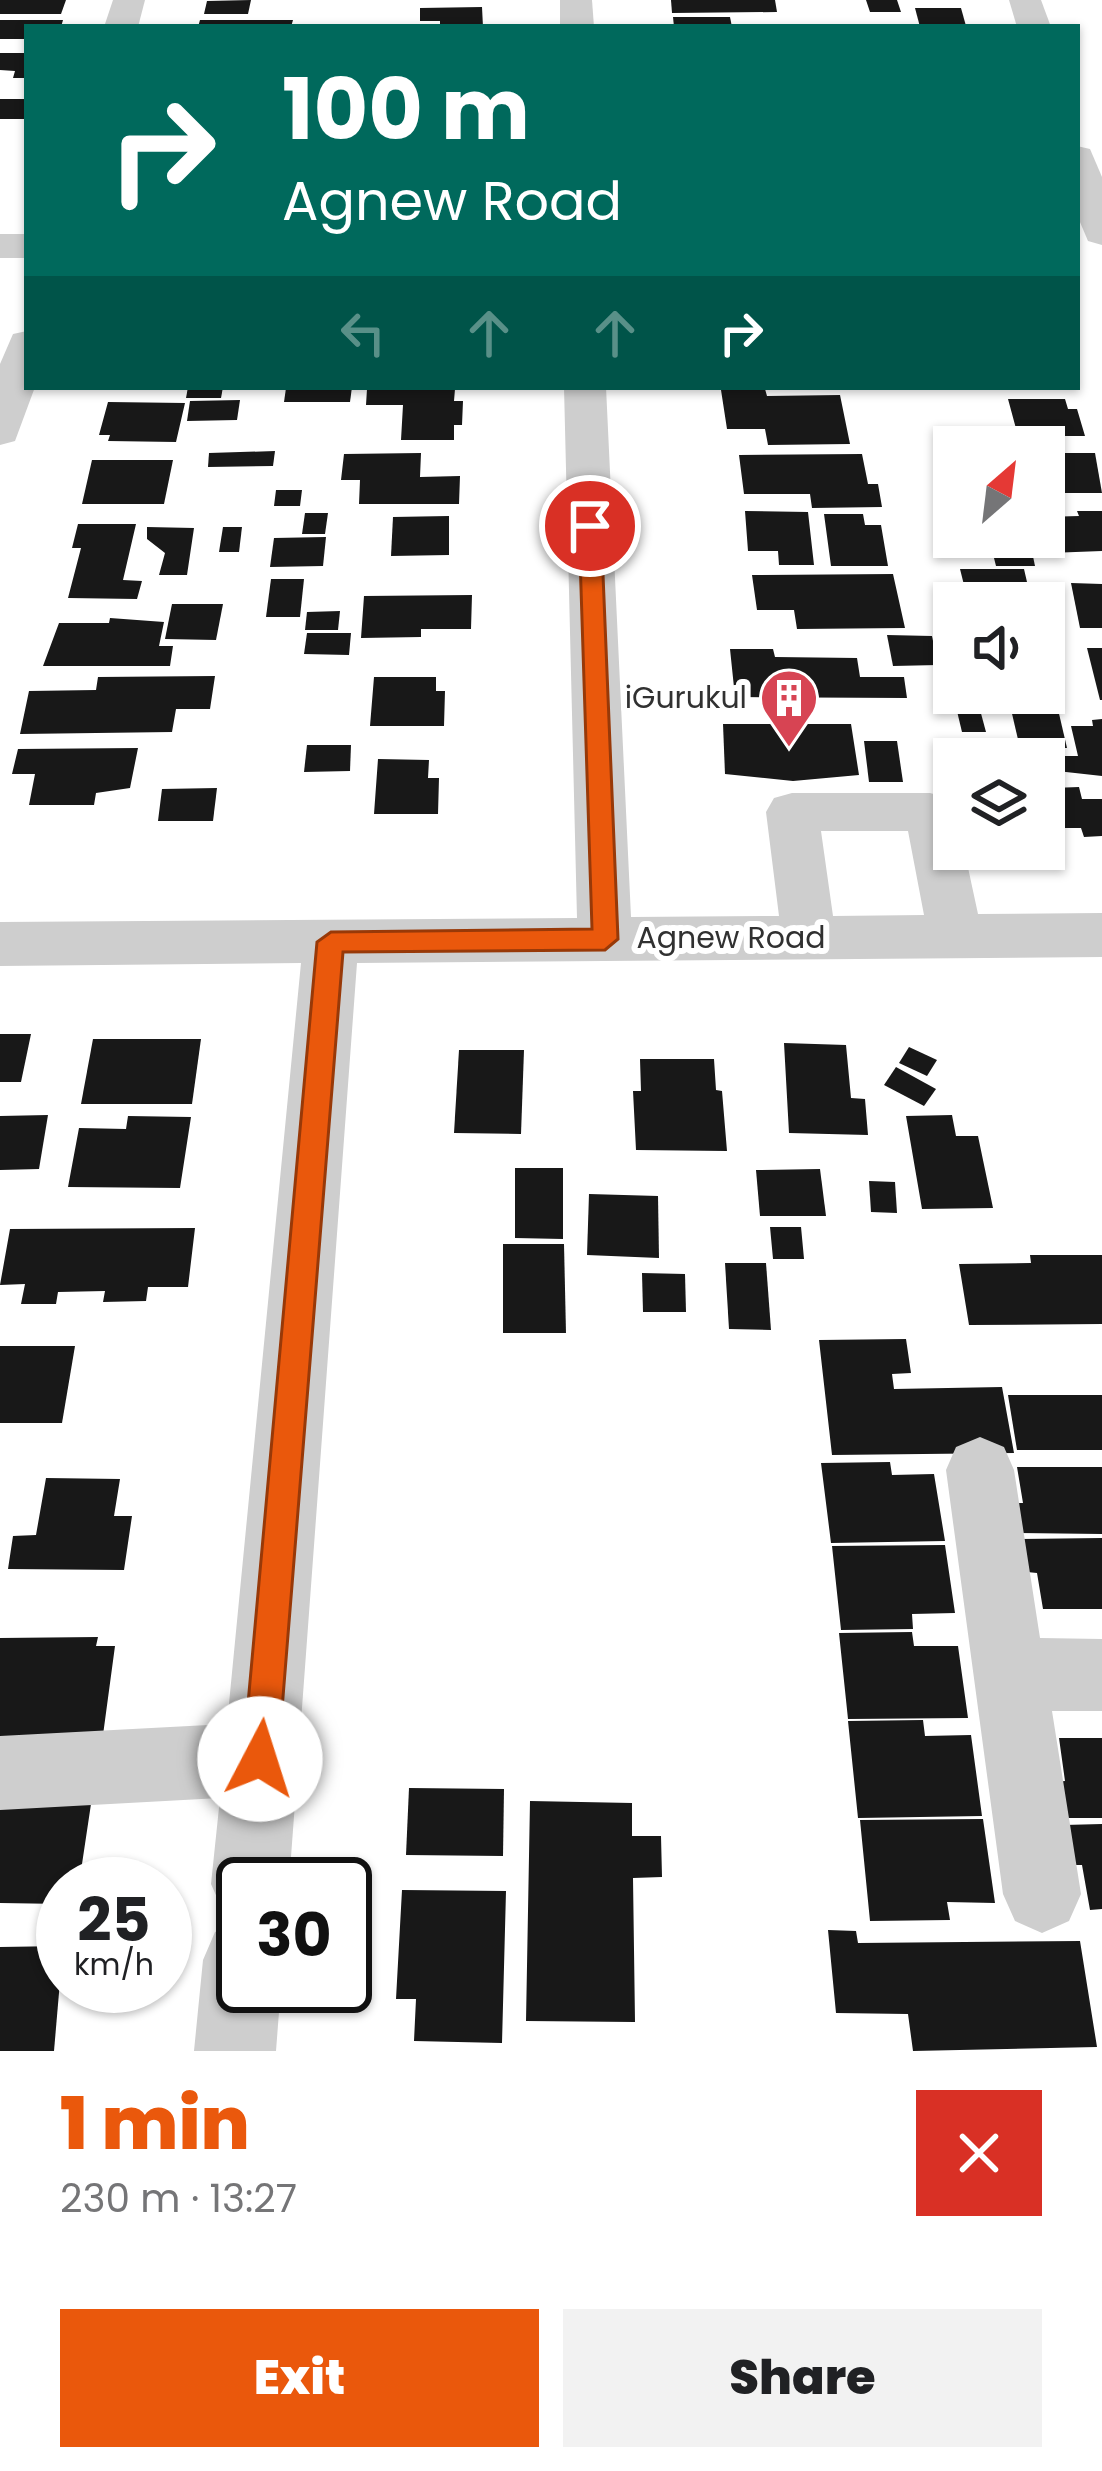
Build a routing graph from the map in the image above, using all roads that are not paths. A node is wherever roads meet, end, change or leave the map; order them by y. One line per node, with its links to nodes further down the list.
1 (1080, 166): 2 (street)
2 (1102, 233)
3 (24, 354): 5 (street)
4 (585, 390): 9 (street)
5 (0, 432)
6 (1102, 934): 7 (street, Agnew Road)
7 (956, 937): 8 (street, Agnew Road); 8 (street)
8 (809, 938): 9 (street, Agnew Road)
9 (605, 939): 10 (street, Agnew Road)
10 (331, 942): 11 (street, Agnew Road); 15 (street)
11 (0, 944)
12 (980, 1470): 13 (street)
13 (1012, 1674): 14 (street); 18 (street)
14 (1102, 1675)
15 (260, 1759): 16 (street); 17 (street)
16 (0, 1773)
17 (252, 1857)
18 (1042, 1894)
19 (238, 2013): 20 (street)
20 (235, 2051)

